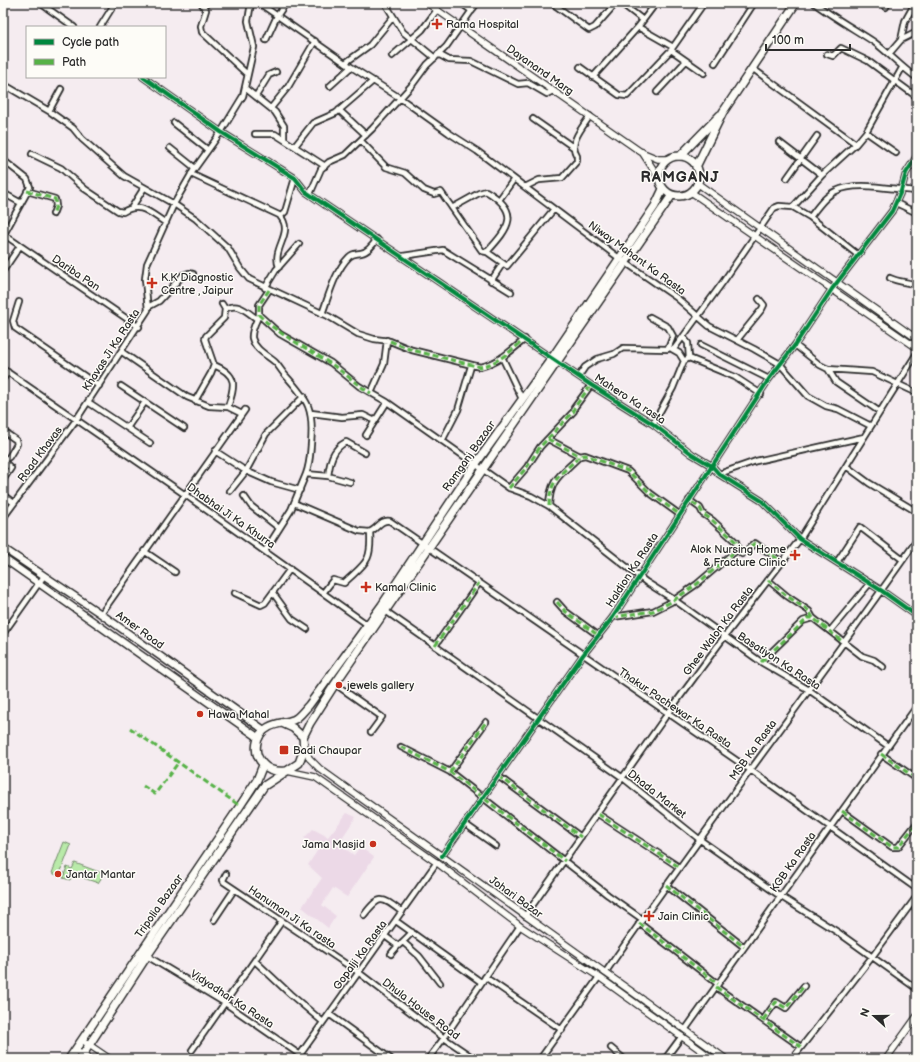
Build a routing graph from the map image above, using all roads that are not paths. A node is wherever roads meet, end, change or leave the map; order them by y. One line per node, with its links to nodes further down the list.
1 (40, 3): 25 (street)
2 (116, 3): 26 (street)
3 (201, 3): 48 (street)
4 (251, 3): 48 (street, Khavas Ji Ka Rasta)
5 (260, 3): 22 (street, Niway Mahant Ka Rasta)
6 (286, 3): 22 (street)
7 (385, 3): 23 (street)
8 (427, 3): 20 (street, Dayanand Marg)
9 (461, 3): 21 (street)
10 (477, 3): 21 (street)
11 (552, 3): 12 (street)
12 (616, 3)
13 (621, 3): 24 (street)
14 (656, 3): 24 (street)
15 (704, 3): 34 (street)
16 (754, 3): 41 (street)
17 (796, 3): 44 (main road)
18 (814, 3): 36 (street)
19 (915, 3): 32 (street)
20 (437, 10): 27 (street, Dayanand Marg); 30 (street)
21 (472, 11): 27 (street)
22 (277, 16): 31 (street); 33 (street, Niway Mahant Ka Rasta)
23 (393, 17): 30 (street); 40 (street)
24 (643, 20): 28 (street)
25 (73, 26)
26 (101, 26)
27 (462, 27): 38 (street); 58 (street, Dayanand Marg)
28 (638, 27): 34 (street); 49 (street)
29 (917, 32): 32 (street)
30 (412, 39): 37 (street); 38 (street)
31 (266, 40)
32 (901, 40): 36 (street)
33 (315, 41): 40 (street, Niway Mahant Ka Rasta); 63 (street)
34 (672, 49): 39 (street); 49 (street)
35 (827, 54): 53 (street)
36 (889, 54): 45 (street)
37 (392, 56)
38 (437, 56): 58 (street); 62 (street)
39 (686, 61): 47 (street); 59 (street)
40 (345, 63): 42 (street, Niway Mahant Ka Rasta)
41 (715, 63)
42 (350, 67): 52 (street, Niway Mahant Ka Rasta); 55 (street)
43 (580, 67): 49 (street)
44 (752, 68): 66 (main road); 78 (street)
45 (902, 68): 51 (street); 53 (street)
46 (276, 72): 60 (street)
47 (704, 73)
48 (247, 74): 56 (street, Khavas Ji Ka Rasta)
49 (593, 77)
50 (144, 78): 70 (street, Mahero Ka rasta)
51 (917, 78)
52 (373, 81): 62 (street, Niway Mahant Ka Rasta); 64 (street)
53 (893, 81): 61 (street); 71 (street)
54 (3, 84): 65 (street)
55 (330, 86)
56 (245, 88): 60 (street); 70 (street, Khavas Ji Ka Rasta)
57 (60, 89): 65 (street)
58 (553, 91): 67 (street, Dayanand Marg)
59 (657, 92)
60 (256, 96): 63 (street)
61 (917, 97)
62 (400, 98): 73 (street); 99 (street, Niway Mahant Ka Rasta)
63 (271, 108): 75 (street)
64 (339, 110): 73 (street); 79 (street)
65 (49, 111): 102 (street)
66 (723, 112): 86 (main road); 92 (main road)
67 (590, 116): 80 (street); 83 (street, Dayanand Marg)
68 (533, 119): 80 (street)
69 (174, 123): 82 (street)
70 (221, 132): 82 (street, Khavas Ji Ka Rasta); 96 (street, Mahero Ka rasta)
71 (866, 132): 78 (street); 84 (street)
72 (255, 134): 75 (street)
73 (366, 135): 76 (street)
74 (817, 136): 89 (street)
75 (284, 138): 79 (street)
76 (361, 141): 91 (street); 116 (street)
77 (779, 142): 89 (street)
78 (856, 144): 95 (street)
79 (295, 146): 91 (street)
80 (573, 147): 101 (street)
81 (170, 148): 93 (street)
82 (208, 150): 93 (street, Khavas Ji Ka Rasta)
83 (641, 152): 88 (street); 97 (street)
84 (896, 153)
85 (32, 154): 115 (street)
86 (680, 156): 88 (main road); 92 (main road)
87 (917, 156): 105 (street, Haldion Ka Rasta)
88 (669, 159): 97 (main road)
89 (800, 159): 95 (street); 98 (street)
90 (3, 160): 104 (street)
91 (325, 166): 109 (street)
92 (696, 167): 100 (main road)
93 (195, 168): 94 (street, Khavas Ji Ka Rasta)
94 (192, 174): 114 (street, Khavas Ji Ka Rasta); 121 (street)
95 (822, 175): 117 (street)
96 (295, 178): 109 (street, Mahero Ka rasta); 121 (street)
97 (659, 178): 103 (main road)
98 (787, 178)
99 (514, 179): 101 (street, Niway Mahant Ka Rasta); 111 (street)
100 (697, 183): 106 (main road); 124 (street)
101 (525, 187): 118 (street, Niway Mahant Ka Rasta)
102 (144, 188): 114 (street); 115 (street)
103 (663, 189): 110 (main road); 133 (main road, Ramganj Bazaar)
104 (27, 191): 113 (street); 120 (street)
105 (901, 191): 107 (street); 112 (street, Haldion Ka Rasta); 122 (street)
106 (691, 192): 110 (main road); 126 (street)
107 (917, 192)
108 (3, 193): 113 (street)
109 (310, 194): 127 (street, Mahero Ka rasta)
110 (672, 195): 133 (main road, Ramganj Bazaar)
111 (499, 200): 116 (street); 130 (street)
112 (896, 202): 119 (street); 131 (street, Haldion Ka Rasta)
113 (21, 203): 125 (street)
114 (174, 204): 123 (street, Khavas Ji Ka Rasta); 142 (street)
115 (132, 207): 123 (street)
116 (452, 208): 130 (street)
117 (793, 208): 122 (street); 124 (street)
118 (554, 209): 133 (street, Niway Mahant Ka Rasta); 134 (street)
119 (917, 213)
120 (53, 214)
121 (280, 216): 135 (street)
122 (810, 217): 131 (street)
123 (166, 223): 148 (street, Khavas Ji Ka Rasta)
124 (759, 228): 126 (street); 140 (street)
125 (3, 234): 129 (street, Dariba Pan)
126 (754, 235): 143 (street); 151 (street)
127 (378, 239): 132 (street, Mahero Ka rasta); 150 (street)
128 (299, 244): 135 (street)
129 (20, 246): 136 (street); 154 (street, Dariba Pan)
130 (487, 252): 134 (street)
131 (858, 255): 140 (street, Haldion Ka Rasta)
132 (403, 256): 139 (street); 156 (street, Mahero Ka rasta)
133 (622, 260): 151 (street, Niway Mahant Ka Rasta); 169 (main road, Ramganj Bazaar)
134 (503, 263): 139 (street)
135 (278, 267): 142 (street)
136 (3, 270)
137 (193, 274): 148 (street)
138 (890, 278): 141 (street)
139 (491, 281): 144 (street)
140 (838, 283): 143 (street, Haldion Ka Rasta); 157 (street)
141 (917, 286)
142 (267, 289): 150 (street); 152 (street)
143 (832, 289): 161 (street, Haldion Ka Rasta); 162 (street)
144 (511, 292)
145 (759, 299): 159 (street)
146 (19, 302): 182 (street)
147 (222, 304): 149 (street)
148 (148, 307): 154 (street, Khavas Ji Ka Rasta)
149 (225, 310): 152 (street, Basatiyon Ka Rasta); 172 (street)
150 (322, 314): 158 (street)
151 (698, 316): 155 (street); 159 (street, Niway Mahant Ka Rasta)
152 (258, 317): 184 (street, Basatiyon Ka Rasta); 187 (street)
153 (650, 317): 163 (street)
154 (139, 327): 165 (street, Khavas Ji Ka Rasta)
155 (683, 337): 164 (street); 168 (street)
156 (525, 339): 167 (street); 169 (street, Mahero Ka rasta)
157 (917, 339)
158 (387, 340): 173 (street); 184 (street)
159 (737, 340): 171 (street, Niway Mahant Ka Rasta)
160 (701, 345): 179 (street)
161 (795, 345): 171 (street, Haldion Ka Rasta); 175 (street)
162 (917, 348)
163 (668, 349): 164 (street); 177 (street)
164 (674, 350): 170 (street)
165 (122, 352): 182 (street, Khavas Ji Ka Rasta); 189 (street)
166 (917, 353): 180 (street, Ghee Walon Ka Rasta)
167 (502, 357): 173 (street); 188 (street)
168 (689, 358): 170 (street); 186 (street)
169 (555, 360): 177 (street, Mahero Ka rasta); 188 (main road, Ramganj Bazaar); 215 (main road, Ramganj Bazaar)
170 (684, 361): 198 (street)
171 (780, 364): 179 (street, Haldion Ka Rasta); 199 (street, Niway Mahant Ka Rasta)
172 (214, 365): 189 (street); 193 (street)
173 (471, 366): 206 (street)
174 (3, 369): 176 (street, Dhabhai Ji Ka Khurra)
175 (828, 369): 180 (street); 194 (street)
176 (8, 372): 178 (street); 196 (street, Dhabhai Ji Ka Khurra)
177 (579, 376): 181 (street, Mahero Ka rasta)
178 (3, 379)
179 (769, 379): 186 (street, Haldion Ka Rasta)
180 (898, 383): 185 (street); 194 (street, Ghee Walon Ka Rasta)
181 (591, 385): 198 (street, Mahero Ka rasta); 205 (street)
182 (99, 386): 190 (street, Khavas Ji Ka Rasta)
183 (121, 386): 191 (street)
184 (371, 393): 192 (street, Basatiyon Ka Rasta)
185 (917, 393)
186 (761, 394): 213 (street, Haldion Ka Rasta)
187 (304, 396): 195 (street); 216 (street)
188 (522, 399): 212 (main road, Ramganj Bazaar)
189 (195, 401): 193 (street)
190 (88, 402): 196 (street, Khavas Ji Ka Rasta); 200 (street)
191 (145, 402): 200 (street); 201 (street)
192 (387, 402): 197 (street); 206 (street, Basatiyon Ka Rasta)
193 (228, 407): 208 (street)
194 (880, 412): 199 (street, Ghee Walon Ka Rasta)
195 (311, 413): 197 (street); 217 (street)
196 (76, 420): 225 (street, Dhabhai Ji Ka Khurra); 229 (street, Road Khavas)
197 (375, 421): 203 (street)
198 (653, 424): 213 (street, Mahero Ka rasta)
199 (871, 426): 204 (street, Ghee Walon Ka Rasta)
200 (127, 428): 207 (street)
201 (184, 428)
202 (3, 431): 211 (street)
203 (366, 436)
204 (864, 437): 214 (street, Ghee Walon Ka Rasta); 218 (street)
205 (548, 439): 210 (street); 222 (street)
206 (442, 441): 212 (street, Basatiyon Ka Rasta)
207 (150, 443)
208 (215, 451): 216 (street); 225 (street)
209 (365, 453): 219 (street)
210 (580, 456): 231 (street); 233 (street)
211 (3, 461): 220 (street)
212 (476, 465): 215 (street, Basatiyon Ka Rasta); 239 (main road, Ramganj Bazaar)
213 (712, 466): 218 (street, Mahero Ka rasta); 228 (street, Haldion Ka Rasta)
214 (846, 466): 232 (street); 237 (street, Ghee Walon Ka Rasta)
215 (483, 470): 222 (street, Basatiyon Ka Rasta); 242 (main road, Ramganj Bazaar)
216 (246, 472): 223 (street); 224 (street)
217 (306, 474): 219 (street); 223 (street)
218 (719, 474): 237 (street, Mahero Ka rasta)
219 (328, 476): 221 (street)
220 (3, 480)
221 (350, 482)
222 (509, 488): 231 (street, Basatiyon Ka Rasta)
223 (300, 490): 230 (street)
224 (230, 491)
225 (184, 494): 243 (street); 244 (street, Dhabhai Ji Ka Khurra)
226 (3, 495): 229 (street)
227 (244, 496): 235 (street)
228 (689, 500): 233 (street, Haldion Ka Rasta); 241 (street)
229 (14, 503): 234 (street, Road Khavas)
230 (294, 504): 235 (street); 236 (street)
231 (548, 506): 252 (street, Basatiyon Ka Rasta)
232 (917, 512)
233 (680, 514): 252 (street, Haldion Ka Rasta)
234 (3, 518)
235 (279, 528): 244 (street)
236 (370, 532): 239 (street, Thakur Pachewar Ka Rasta); 260 (street)
237 (800, 539): 247 (street, Ghee Walon Ka Rasta); 248 (street, Mahero Ka rasta)
238 (917, 540): 246 (street, MSB Ka Rasta)
239 (422, 543): 242 (street, Thakur Pachewar Ka Rasta); 268 (main road, Ramganj Bazaar)
240 (3, 548): 251 (main road, Amer Road)
241 (738, 548): 247 (street); 261 (street)
242 (429, 549): 255 (street, Thakur Pachewar Ka Rasta); 263 (main road, Ramganj Bazaar)
243 (144, 551): 250 (street); 264 (street)
244 (265, 551): 249 (street, Dhabhai Ji Ka Khurra)
245 (3, 558): 254 (main road, Amer Road)
246 (903, 560): 248 (street); 257 (street, MSB Ka Rasta)
247 (782, 562): 253 (street, Ghee Walon Ka Rasta)
248 (837, 562): 256 (street, Mahero Ka rasta)
249 (290, 569): 259 (street); 260 (street, Dhabhai Ji Ka Khurra)
250 (175, 572)
251 (44, 576): 254 (street); 264 (main road, Amer Road)
252 (639, 576): 261 (street, Basatiyon Ka Rasta); 266 (street, Haldion Ka Rasta)
253 (768, 580): 267 (street); 274 (street, Ghee Walon Ka Rasta)
254 (39, 583): 272 (street); 289 (main road, Amer Road)
255 (479, 583): 276 (street); 277 (street, Thakur Pachewar Ka Rasta)
256 (870, 583): 257 (street, Mahero Ka rasta); 271 (street)
257 (882, 591): 265 (street, Mahero Ka rasta); 275 (street, MSB Ka Rasta)
258 (235, 593): 259 (street)
259 (273, 593): 269 (street)
260 (323, 593): 268 (street, Dhabhai Ji Ka Khurra)
261 (673, 599): 266 (street); 274 (street, Basatiyon Ka Rasta)
262 (557, 602): 273 (street)
263 (387, 612): 270 (main road, Ramganj Bazaar); 276 (street, Dhada Market)
264 (100, 614): 287 (main road, Amer Road)
265 (917, 616)
266 (613, 617): 273 (street, Haldion Ka Rasta)
267 (813, 618): 271 (street); 278 (street)
268 (367, 624): 270 (street, Dhabhai Ji Ka Khurra); 286 (main road, Ramganj Bazaar)
269 (307, 629)
270 (374, 629): 280 (main road, Ramganj Bazaar)
271 (830, 631): 275 (street)
272 (3, 634)
273 (599, 636): 277 (street, Haldion Ka Rasta)
274 (725, 636): 278 (street, Basatiyon Ka Rasta); 283 (street, Ghee Walon Ka Rasta)
275 (843, 642): 279 (street); 281 (street, MSB Ka Rasta)
276 (435, 646): 284 (street, Dhada Market)
277 (583, 655): 283 (street, Thakur Pachewar Ka Rasta); 284 (street, Haldion Ka Rasta)
278 (761, 662): 281 (street, Basatiyon Ka Rasta)
279 (883, 667)
280 (335, 684): 288 (street); 290 (main road, Ramganj Bazaar)
281 (809, 690): 291 (street, Basatiyon Ka Rasta); 295 (street, MSB Ka Rasta)
282 (917, 706): 291 (street, KGB Ka Rasta)
283 (668, 713): 295 (street, Thakur Pachewar Ka Rasta); 299 (street, Ghee Walon Ka Rasta)
284 (539, 718): 298 (street, Haldion Ka Rasta); 299 (street, Dhada Market)
285 (486, 722): 297 (street)
286 (281, 723): 287 (main road); 290 (main road)
287 (264, 730): 289 (main road)
288 (371, 732)
289 (258, 738): 294 (main road)
290 (303, 740): 296 (main road); 310 (street, Johari Bazar)
291 (888, 746): 293 (street, KGB Ka Rasta)
292 (401, 747): 297 (street)
293 (881, 754): 300 (street); 302 (street, KGB Ka Rasta)
294 (263, 764): 296 (main road); 333 (main road, Tripolia Bazaar)
295 (750, 769): 306 (street, Thakur Pachewar Ka Rasta); 308 (street, MSB Ka Rasta)
296 (286, 771): 312 (street, Johari Bazar); 335 (main road, Tripolia Bazaar)
297 (450, 772): 301 (street)
298 (498, 776): 301 (street, Haldion Ka Rasta); 307 (street)
299 (623, 778): 303 (street, Ghee Walon Ka Rasta); 308 (street, Dhada Market)
300 (917, 779)
301 (482, 798): 305 (street, Haldion Ka Rasta); 311 (street)
302 (842, 811): 304 (street); 306 (street, KGB Ka Rasta)
303 (598, 814): 307 (street, Ghee Walon Ka Rasta); 313 (street)
304 (917, 823)
305 (465, 824): 309 (street); 310 (street, Haldion Ka Rasta)
306 (830, 825): 316 (street, Thakur Pachewar Ka Rasta); 318 (street, KGB Ka Rasta)
307 (581, 837): 311 (street, Ghee Walon Ka Rasta)
308 (699, 839): 313 (street, MSB Ka Rasta); 318 (street, Dhada Market)
309 (496, 846)
310 (442, 856): 322 (street, Johari Bazar)
311 (565, 861): 322 (street, Ghee Walon Ka Rasta); 326 (street)
312 (437, 862): 320 (street, Gopalji Ka Rasta); 327 (street, Johari Bazar)
313 (679, 867): 315 (street, MSB Ka Rasta)
314 (226, 874): 317 (street, Hanuman Ji Ka rasta)
315 (666, 885): 326 (street, MSB Ka Rasta); 332 (street)
316 (917, 889)
317 (234, 890): 323 (street); 324 (street, Hanuman Ji Ka rasta)
318 (780, 896): 332 (street, KGB Ka Rasta); 336 (street, Dhada Market)
319 (917, 896): 336 (street)
320 (402, 912): 321 (street); 325 (street, Gopalji Ka Rasta)
321 (364, 916)
322 (525, 916): 339 (street, Johari Bazar)
323 (214, 920)
324 (282, 921): 337 (street); 338 (street, Hanuman Ji Ka rasta)
325 (396, 921): 328 (street); 329 (street, Gopalji Ka Rasta)
326 (641, 921): 339 (street, MSB Ka Rasta); 344 (street)
327 (520, 926): 340 (street); 341 (street, Johari Bazar)
328 (412, 932): 330 (street); 342 (street)
329 (385, 936): 331 (street); 338 (street, Gopalji Ka Rasta)
330 (403, 942): 331 (street); 343 (street)
331 (397, 945): 334 (street)
332 (744, 948): 344 (street, KGB Ka Rasta)
333 (141, 951): 335 (main road); 356 (main road, Tripolia Bazaar)
334 (392, 954)
335 (148, 956): 347 (street, Vidyadhar Ka Rasta); 357 (main road, Tripolia Bazaar)
336 (872, 957): 346 (street, Dhada Market); 358 (street)
337 (255, 961): 347 (street); 351 (street)
338 (358, 972): 348 (street, Gopalji Ka Rasta); 355 (street, Dhula House Road)
339 (605, 973): 353 (street, Johari Bazar)
340 (485, 977): 342 (street); 352 (street)
341 (599, 977): 352 (street); 354 (street, Johari Bazar)
342 (481, 982): 355 (street)
343 (440, 983)
344 (717, 985): 350 (street); 353 (street, KGB Ka Rasta)
345 (804, 986): 350 (street)
346 (917, 989)
347 (225, 1003): 361 (street); 362 (street, Vidyadhar Ka Rasta)
348 (329, 1014): 351 (street, Gopalji Ka Rasta); 367 (street)
349 (917, 1016): 376 (street)
350 (763, 1020): 358 (street)
351 (324, 1022): 362 (street, Gopalji Ka Rasta)
352 (562, 1030): 370 (street)
353 (685, 1030): 374 (street, Johari Bazar)
354 (682, 1036): 372 (street); 373 (street, Johari Bazar)
355 (444, 1038): 368 (street); 369 (street, Dhula House Road)
356 (82, 1040): 357 (street); 360 (main road, Tripolia Bazaar)
357 (89, 1045): 363 (main road, Tripolia Bazaar); 365 (street)
358 (801, 1047): 375 (street)
359 (611, 1048): 371 (street)
360 (75, 1050): 363 (street); 364 (main road, Tripolia Bazaar)
361 (192, 1050)
362 (298, 1057): 366 (street, Vidyadhar Ka Rasta)
363 (84, 1058)
364 (69, 1059)
365 (110, 1059)
366 (306, 1059)
367 (391, 1059)
368 (428, 1059)
369 (474, 1059)
370 (540, 1059)
371 (624, 1059)
372 (665, 1059)
373 (713, 1059)
374 (726, 1059)
375 (792, 1059)
376 (886, 1059)

